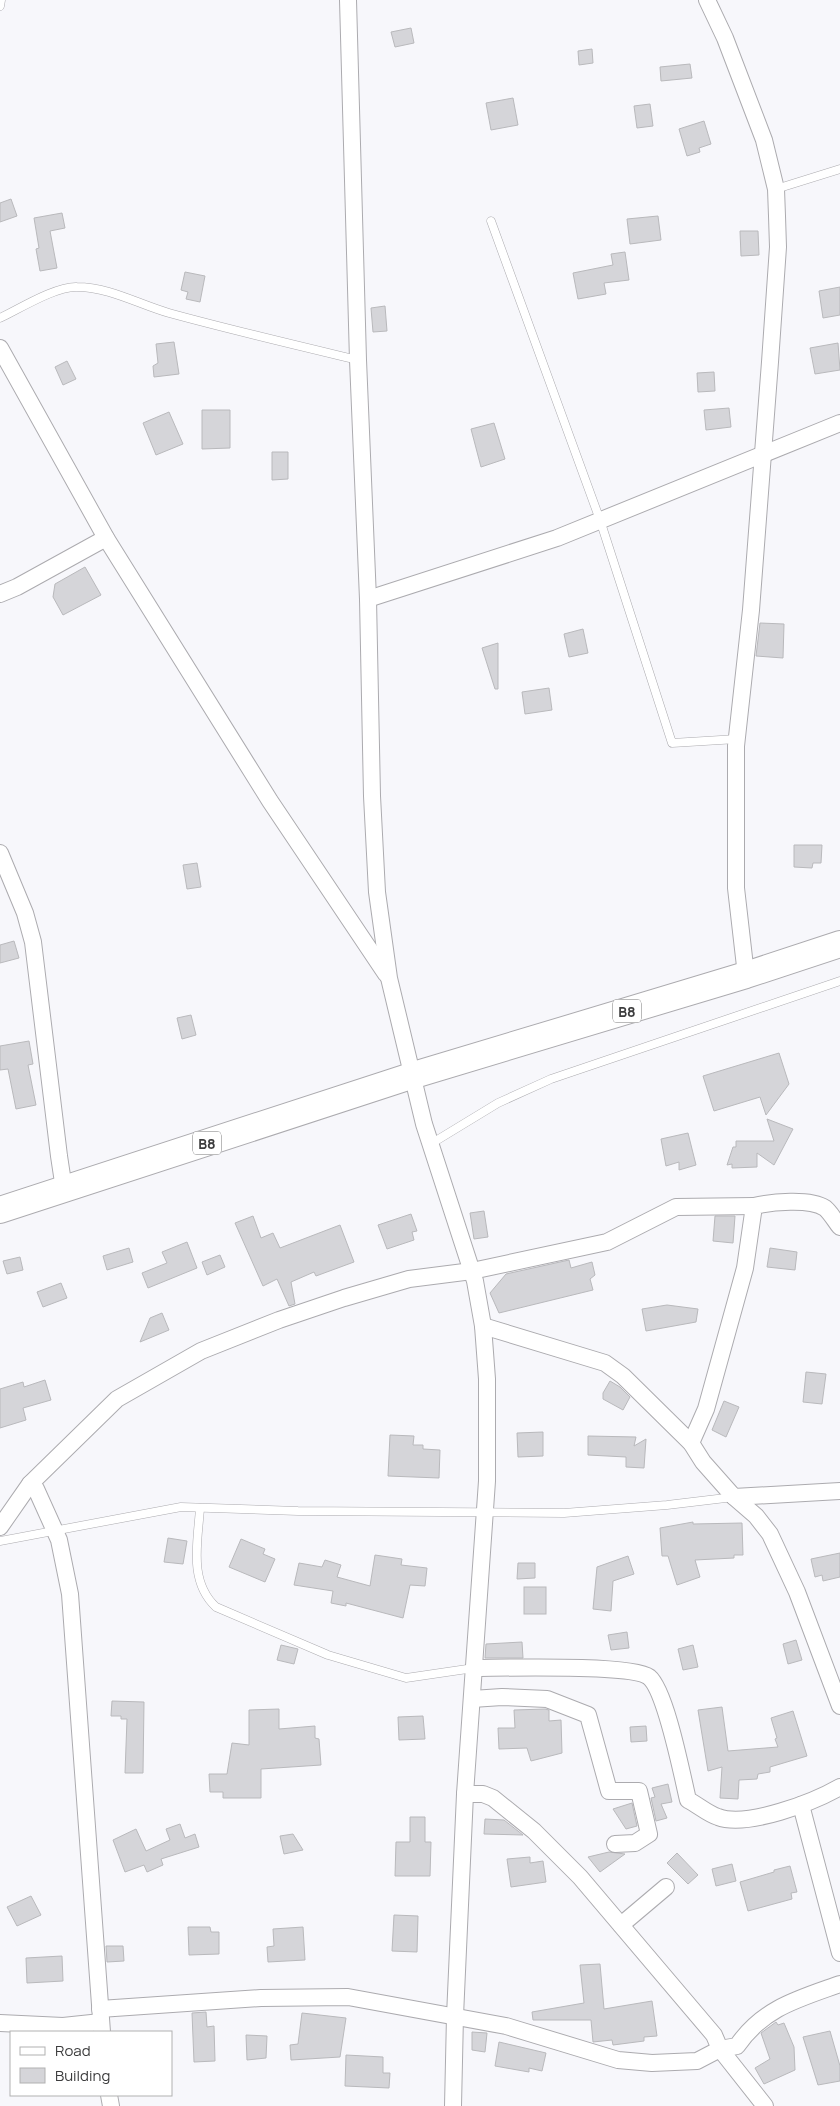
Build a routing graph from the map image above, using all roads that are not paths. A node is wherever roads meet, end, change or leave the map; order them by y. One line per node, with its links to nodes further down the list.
1 (1, 0): 4 (lane)
2 (348, 0): 10 (street)
3 (707, 0): 6 (street)
4 (0, 6)
5 (840, 169): 6 (lane)
6 (776, 189): 12 (street)
7 (491, 221): 13 (lane)
8 (0, 318): 10 (lane)
9 (0, 348): 14 (street)
10 (358, 360): 16 (street)
11 (840, 423): 12 (street)
12 (763, 454): 13 (street); 17 (street)
13 (600, 520): 16 (street); 17 (lane)
14 (106, 538): 15 (street); 21 (street)
15 (0, 594)
16 (368, 599): 21 (street)
17 (737, 739): 20 (street)
18 (0, 853): 25 (street)
19 (840, 944): 20 (highway, B8)
20 (746, 975): 23 (highway, B8)
21 (389, 978): 23 (street)
22 (840, 981): 24 (lane)
23 (414, 1075): 24 (street); 25 (highway, B8)
24 (430, 1145): 29 (street)
25 (64, 1189): 27 (highway, B8)
26 (754, 1206): 28 (street); 29 (street); 31 (street)
27 (0, 1210)
28 (840, 1227)
29 (472, 1271): 30 (street); 32 (street)
30 (483, 1326): 31 (street); 36 (street)
31 (690, 1443): 34 (street)
32 (30, 1484): 37 (street); 38 (street)
33 (840, 1492): 34 (street)
34 (734, 1497): 36 (lane); 42 (street)
35 (200, 1508): 36 (lane); 38 (lane); 40 (lane)
36 (485, 1511): 40 (street)
37 (0, 1527)
38 (56, 1531): 39 (lane); 52 (street)
39 (0, 1541)
40 (474, 1668): 41 (street); 45 (street)
41 (472, 1699): 44 (street); 46 (street)
42 (840, 1706)
43 (840, 1787): 45 (street)
44 (465, 1794): 48 (street); 51 (street)
45 (801, 1805): 49 (street)
46 (615, 1844)
47 (666, 1887): 48 (street)
48 (621, 1925): 54 (street)
49 (840, 1953)
50 (840, 1984): 54 (street)
51 (455, 2016): 52 (street); 54 (street); 55 (street)
52 (101, 2021): 53 (street)
53 (0, 2023)
54 (720, 2049): 56 (street)
55 (453, 2106)
56 (765, 2106)

